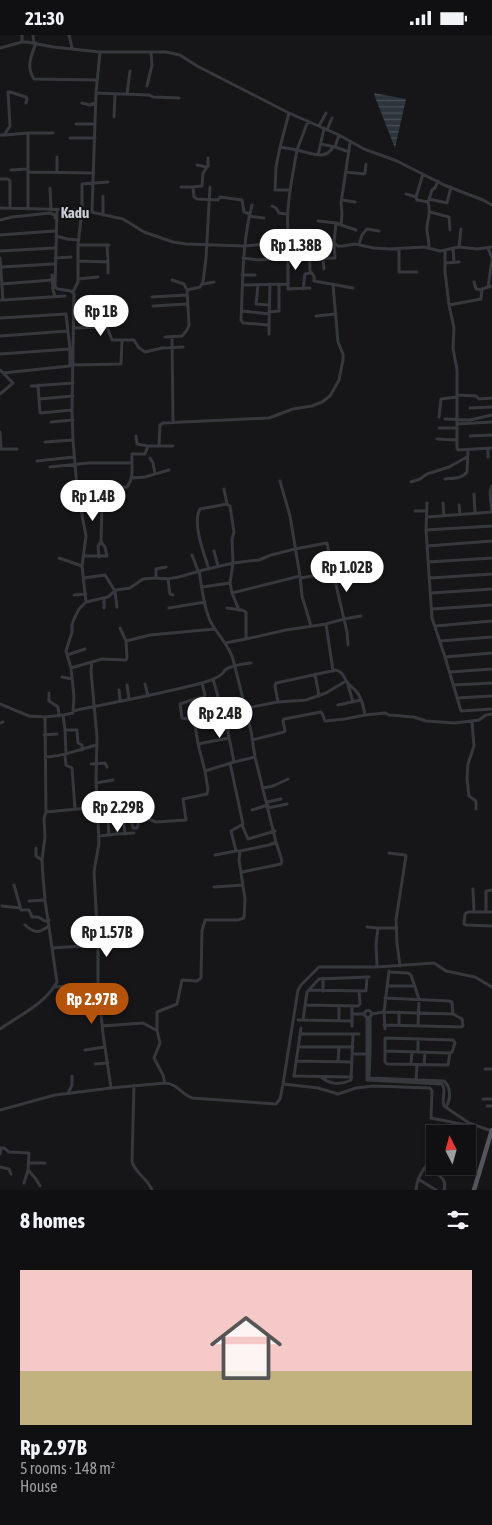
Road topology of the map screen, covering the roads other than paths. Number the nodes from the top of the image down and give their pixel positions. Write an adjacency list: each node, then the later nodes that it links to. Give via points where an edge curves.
1 (22, 35): 4 (street)
2 (34, 35): 5 (street)
3 (69, 35): 7 (street)
4 (22, 42): 5 (street); 6 (street)
5 (35, 43): 7 (street); 11 (street, via 29,63 34,79)
6 (0, 48)
7 (72, 48): 8 (street)
8 (100, 52): 9 (street); 11 (street)
9 (151, 52): 12 (street, via 152,65); 20 (street, via 180,55 197,67)
10 (130, 71): 15 (street)
11 (97, 79): 13 (street)
12 (147, 86)
13 (96, 93): 14 (street); 17 (street)
14 (114, 94): 15 (street); 22 (street)
15 (127, 95): 16 (street)
16 (179, 98)
17 (96, 102): 19 (street, via 90,105); 26 (street)
18 (26, 103): 31 (street, via 26,97 8,92 10,126)
19 (82, 103)
20 (289, 113): 24 (street); 37 (street)
21 (326, 113): 27 (street)
22 (114, 117)
23 (332, 118): 28 (street)
24 (308, 121): 27 (street); 39 (street)
25 (76, 124): 26 (street)
26 (95, 124): 34 (street)
27 (319, 126): 28 (street)
28 (326, 129): 32 (street); 36 (street)
29 (28, 133): 30 (street); 31 (street); 48 (street)
30 (53, 133)
31 (2, 135)
32 (339, 135): 35 (street); 38 (street)
33 (70, 138): 34 (street)
34 (95, 138): 51 (street)
35 (350, 143): 40 (street); 52 (street)
36 (321, 144): 38 (street); 41 (street)
37 (280, 147): 39 (street); 62 (street, via 274,190)
38 (334, 147): 40 (street); 41 (street, via 329,153)
39 (297, 150): 41 (street); 62 (street)
40 (349, 152): 49 (street)
41 (318, 155)
42 (57, 157): 50 (street)
43 (208, 158): 46 (street)
44 (366, 164): 49 (street, via 364,174)
45 (198, 165): 46 (street)
46 (206, 167): 58 (street, via 202,186)
47 (11, 170): 48 (street)
48 (28, 170): 50 (street); 75 (street)
49 (346, 172): 67 (street)
50 (57, 173): 51 (street)
51 (94, 173): 55 (street)
52 (423, 175): 54 (street); 65 (street)
53 (0, 179): 73 (street, via 10,180)
54 (438, 181): 60 (street); 68 (street)
55 (94, 182): 56 (street); 78 (street, via 82,184); 79 (street)
56 (108, 182)
57 (181, 187): 58 (street)
58 (193, 187): 66 (street, via 194,197)
59 (210, 187): 66 (street)
60 (451, 187): 68 (street, via 447,203); 72 (street)
61 (50, 188): 76 (street)
62 (290, 190): 81 (street)
63 (406, 194): 65 (street)
64 (103, 196): 82 (street)
65 (416, 197): 68 (street, via 417,200)
66 (208, 199): 83 (street, via 242,200 244,212); 103 (street)
67 (342, 201): 69 (street); 88 (street)
68 (428, 201): 80 (street)
69 (355, 202)
70 (252, 205): 83 (street)
71 (272, 205): 81 (street, via 279,213)
72 (492, 205)
73 (10, 208): 74 (street); 75 (street)
74 (0, 209)
75 (28, 209): 76 (street)
76 (51, 210): 77 (street)
77 (56, 210): 78 (street); 95 (street)
78 (82, 210): 79 (street); 96 (street)
79 (92, 211): 82 (street)
80 (430, 211): 93 (street, via 449,217); 107 (street, via 427,227)
81 (286, 214): 97 (street)
82 (103, 215): 103 (street, via 123,219 144,232 173,242)
83 (250, 215): 84 (street); 104 (street)
84 (264, 218)
85 (0, 220): 91 (street, via 53,213)
86 (318, 221): 87 (street)
87 (336, 223): 88 (street); 99 (street)
88 (341, 225): 90 (street)
89 (462, 229): 105 (street)
90 (356, 230)
91 (54, 231): 94 (street); 106 (street)
92 (379, 231): 101 (street, via 367,229)
93 (450, 231)
94 (0, 235)
95 (56, 236): 96 (street); 116 (street)
96 (78, 240): 102 (street)
97 (288, 243): 98 (street); 100 (street); 145 (street, via 292,257 288,262)
98 (309, 243): 99 (street); 119 (street)
99 (334, 243): 101 (street, via 338,246); 120 (street, via 335,258)
100 (268, 244): 104 (street); 113 (street)
101 (359, 244): 110 (street)
102 (78, 245): 122 (street); 123 (street, via 108,245)
103 (205, 245): 104 (street); 142 (street)
104 (244, 246): 117 (street)
105 (459, 247): 108 (street); 109 (street)
106 (54, 248): 111 (street); 127 (street)
107 (429, 248): 110 (street); 112 (street)
108 (454, 248): 112 (street); 124 (street)
109 (490, 248): 121 (street)
110 (399, 249): 130 (street, via 400,272)
111 (0, 251)
112 (445, 251): 126 (street)
113 (269, 253)
114 (71, 257): 116 (street)
115 (0, 258): 128 (street)
116 (55, 258): 155 (street, via 55,287)
117 (243, 258): 118 (street); 133 (street)
118 (274, 259)
119 (310, 259): 120 (street); 132 (street)
120 (324, 259): 129 (street)
121 (492, 259): 149 (street)
122 (78, 261): 123 (street); 136 (street)
123 (108, 262): 131 (street)
124 (454, 262): 125 (street); 126 (street)
125 (459, 262)
126 (445, 263): 163 (street)
127 (53, 264): 128 (street); 138 (street)
128 (1, 267): 141 (street)
129 (324, 269)
130 (417, 272)
131 (108, 273)
132 (311, 273): 148 (street, via 314,281); 152 (street, via 305,273)
133 (242, 275): 134 (street); 146 (street)
134 (256, 275)
135 (98, 277): 136 (street)
136 (78, 279): 155 (street)
137 (172, 280): 153 (street, via 184,283)
138 (52, 281): 141 (street); 157 (street)
139 (214, 282): 142 (street)
140 (474, 282): 154 (street, via 476,289)
141 (2, 284): 160 (street)
142 (203, 284): 153 (street)
143 (270, 284): 144 (street); 147 (street); 162 (street)
144 (279, 284): 145 (street); 166 (street, via 278,311)
145 (288, 284): 152 (street, via 288,289)
146 (243, 285): 147 (street); 165 (street)
147 (258, 285): 162 (street, via 256,304)
148 (333, 285): 151 (street); 167 (street)
149 (490, 287): 154 (street)
150 (310, 288): 152 (street)
151 (353, 288)
152 (304, 289)
153 (187, 290): 156 (street)
154 (482, 290): 163 (street, via 481,299)
155 (73, 291): 173 (street)
156 (186, 295): 159 (street); 161 (street)
157 (55, 296): 158 (street); 160 (street)
158 (65, 296)
159 (152, 297)
160 (1, 300)
161 (187, 304): 164 (street); 178 (street, via 189,327 183,336)
162 (269, 305): 166 (street)
163 (449, 305): 190 (street, via 454,328)
164 (153, 306)
165 (242, 311): 166 (street); 171 (street, via 243,323)
166 (269, 313): 171 (street)
167 (336, 314): 168 (street); 203 (street, via 338,342 343,354 340,375 337,386 322,402 262,419)
168 (316, 316)
169 (0, 318): 174 (street, via 65,314)
170 (118, 319): 172 (street)
171 (269, 325): 175 (street)
172 (107, 327): 173 (street); 179 (street, via 112,340)
173 (73, 328): 184 (street)
174 (68, 331): 176 (street); 182 (street)
175 (269, 334)
176 (0, 336)
177 (165, 337): 178 (street)
178 (172, 337): 180 (street)
179 (122, 341): 180 (street, via 134,340 145,352); 184 (street, via 121,363)
180 (172, 347): 181 (street); 203 (street)
181 (182, 347)
182 (70, 349): 183 (street); 185 (street, via 70,366)
183 (0, 354)
184 (73, 365): 186 (street)
185 (1, 371): 189 (street, via 13,383)
186 (73, 383): 187 (street); 191 (street)
187 (38, 385): 188 (street); 193 (street)
188 (32, 386)
189 (0, 394)
190 (457, 396): 192 (street); 198 (street, via 441,399); 200 (street)
191 (73, 397): 193 (street); 196 (street)
192 (492, 398)
193 (39, 399): 196 (street, via 40,413)
194 (492, 407): 195 (street)
195 (470, 408)
196 (72, 410): 201 (street)
197 (492, 415): 200 (street, via 470,420)
198 (439, 417)
199 (445, 419): 200 (street)
200 (456, 419): 205 (street)
201 (73, 421): 202 (street); 212 (street)
202 (51, 422)
203 (173, 422): 216 (street, via 160,425)
204 (492, 422): 205 (street)
205 (457, 426): 206 (street); 213 (street)
206 (439, 428)
207 (0, 432): 219 (street)
208 (492, 435): 210 (street)
209 (136, 436): 215 (street, via 136,444)
210 (470, 436)
211 (437, 439): 213 (street)
212 (74, 440): 214 (street); 222 (street)
213 (457, 440): 221 (street, via 457,450)
214 (45, 442)
215 (148, 445): 216 (street); 227 (street, via 145,454 132,454)
216 (158, 446): 217 (street)
217 (173, 446)
218 (490, 448): 221 (street); 224 (street)
219 (1, 449): 220 (street)
220 (17, 449)
221 (468, 449): 223 (street)
222 (74, 457): 226 (street); 228 (street)
223 (467, 457): 233 (street, via 464,476); 235 (street)
224 (488, 457)
225 (150, 458): 231 (street)
226 (37, 461)
227 (132, 463): 228 (street); 232 (street)
228 (75, 464): 229 (street); 237 (street)
229 (50, 467)
230 (169, 471): 231 (street)
231 (155, 474): 232 (street)
232 (132, 478): 238 (street, via 127,487)
233 (445, 479)
234 (280, 481): 259 (street)
235 (411, 482)
236 (492, 486): 249 (street)
237 (77, 488): 238 (street, via 95,486); 245 (street)
238 (101, 489): 243 (street)
239 (224, 489): 244 (street)
240 (474, 494): 250 (street)
241 (427, 503): 248 (street)
242 (443, 503): 252 (street)
243 (102, 504): 245 (street); 257 (street)
244 (226, 504): 267 (street, via 230,505 234,532); 271 (street, via 198,512)
245 (81, 505): 262 (street, via 86,536)
246 (459, 505): 251 (street)
247 (415, 511): 248 (street)
248 (427, 511): 253 (street)
249 (492, 512): 250 (street)
250 (475, 513): 251 (street)
251 (460, 514): 252 (street)
252 (444, 515): 253 (street)
253 (427, 517): 255 (street)
254 (492, 526): 255 (street)
255 (426, 530): 258 (street)
256 (492, 541): 258 (street)
257 (101, 542): 263 (street); 263 (street, via 107,555)
258 (427, 546): 266 (street)
259 (295, 549): 267 (street, via 259,560); 274 (street, via 327,543); 276 (street)
260 (214, 551): 269 (street)
261 (192, 555): 273 (street)
262 (83, 556): 263 (street); 268 (street)
263 (99, 557)
264 (492, 557): 266 (street)
265 (59, 558): 268 (street)
266 (428, 562): 277 (street)
267 (233, 563): 269 (street); 281 (street)
268 (82, 566): 278 (street)
269 (218, 566): 271 (street)
270 (166, 567): 279 (street, via 156,569)
271 (208, 569): 273 (street)
272 (357, 570): 274 (street)
273 (199, 571): 280 (street); 282 (street)
274 (333, 572): 276 (street); 301 (street)
275 (492, 574): 277 (street)
276 (301, 577): 285 (street); 304 (street, via 302,596)
277 (430, 578): 286 (street)
278 (84, 579): 284 (street, via 104,575); 287 (street)
279 (156, 579): 280 (street); 284 (street, via 143,579 130,588)
280 (168, 579): 289 (street, via 170,594)
281 (230, 583): 282 (street); 285 (street)
282 (202, 587): 292 (street)
283 (492, 589): 286 (street)
284 (115, 591): 290 (street); 294 (street)
285 (232, 593): 299 (street)
286 (431, 593): 298 (street)
287 (86, 594): 288 (street); 291 (street)
288 (74, 595)
289 (173, 595)
290 (104, 599): 291 (street); 296 (street)
291 (86, 602): 316 (street, via 74,619)
292 (205, 602): 297 (street); 307 (street)
293 (492, 605): 298 (street)
294 (117, 607)
295 (227, 607): 299 (street)
296 (104, 608)
297 (169, 608)
298 (432, 609): 305 (street)
299 (239, 610): 309 (street, via 246,612)
300 (361, 616): 301 (street)
301 (344, 619): 303 (street); 313 (street)
302 (492, 621): 305 (street)
303 (326, 624): 304 (street); 323 (street)
304 (311, 626): 309 (street)
305 (435, 626): 311 (street)
306 (120, 628): 310 (street)
307 (216, 629): 310 (street, via 150,635); 312 (street)
308 (492, 637): 311 (street)
309 (246, 639): 312 (street)
310 (126, 641): 318 (street, via 126,660)
311 (440, 641): 317 (street)
312 (225, 643): 320 (street)
313 (348, 645)
314 (85, 649): 316 (street)
315 (492, 653): 317 (street)
316 (67, 655): 321 (street)
317 (445, 657): 324 (street)
318 (92, 662): 321 (street); 349 (street)
319 (251, 663): 320 (street)
320 (235, 666): 328 (street); 350 (street)
321 (71, 668): 327 (street)
322 (492, 669): 324 (street)
323 (334, 671): 325 (street); 330 (street, via 340,671)
324 (450, 672): 334 (street)
325 (315, 674): 338 (street); 345 (street, via 276,683)
326 (62, 677): 327 (street)
327 (72, 679): 352 (street)
328 (213, 679): 329 (street); 342 (street, via 218,696)
329 (202, 683): 337 (street); 359 (street, via 204,697 180,704 182,718)
330 (347, 683): 338 (street); 344 (street); 346 (street)
331 (492, 683): 334 (street)
332 (144, 684): 337 (street)
333 (127, 685): 341 (street)
334 (453, 685): 340 (street)
335 (119, 689): 343 (street)
336 (49, 693): 357 (street, via 49,701 58,707)
337 (148, 696): 341 (street)
338 (319, 696): 345 (street)
339 (492, 696): 340 (street)
340 (457, 698): 351 (street, via 460,711)
341 (129, 699): 343 (street)
342 (213, 699)
343 (120, 700): 349 (street)
344 (362, 700): 346 (street); 356 (street)
345 (278, 702): 350 (street)
346 (353, 702): 348 (street)
347 (0, 704): 358 (street, via 29,716)
348 (338, 705)
349 (94, 706): 352 (street); 367 (street)
350 (246, 708): 353 (street); 365 (street)
351 (492, 709)
352 (73, 711): 355 (street)
353 (224, 712): 359 (street); 364 (street)
354 (492, 714): 360 (street)
355 (63, 715): 357 (street); 361 (street)
356 (365, 715): 360 (street, via 385,713 426,721); 365 (street, via 325,721 321,712 284,719 284,732)
357 (58, 716): 358 (street)
358 (45, 717): 363 (street)
359 (194, 720): 366 (street)
360 (472, 721): 387 (street, via 474,746 467,778 469,796 476,801)
361 (65, 731): 368 (street, via 77,731); 369 (street)
362 (56, 734): 363 (street)
363 (44, 735): 370 (street)
364 (229, 738): 366 (street); 372 (street)
365 (252, 740): 371 (street)
366 (198, 744): 376 (street)
367 (97, 745): 368 (street); 373 (street)
368 (82, 750): 369 (street)
369 (66, 754): 370 (street); 385 (street, via 66,765 72,768)
370 (45, 757): 389 (street)
371 (255, 757): 372 (street); 380 (street)
372 (232, 762): 376 (street); 391 (street)
373 (97, 763): 374 (street); 375 (street, via 106,763); 379 (street)
374 (91, 764)
375 (106, 767)
376 (205, 771): 395 (street, via 207,794 183,799 186,820 156,823 144,817 134,828 131,820 123,817)
377 (288, 779): 380 (street)
378 (113, 780): 379 (street)
379 (96, 783): 384 (street)
380 (263, 788): 383 (street)
381 (281, 799): 383 (street)
382 (287, 804): 383 (street)
383 (268, 805): 388 (street); 392 (street)
384 (98, 807): 385 (street); 397 (street)
385 (75, 809): 389 (street)
386 (107, 809): 396 (street)
387 (476, 809)
388 (252, 810)
389 (46, 812): 403 (street)
390 (116, 815): 394 (street)
391 (242, 825): 392 (street, via 248,839); 400 (street, via 231,830)
392 (275, 831): 398 (street)
393 (134, 833): 395 (street)
394 (117, 834): 395 (street); 396 (street)
395 (125, 834)
396 (109, 835): 397 (street)
397 (99, 836): 424 (street, via 94,872)
398 (276, 842): 400 (street); 404 (street, via 281,864)
399 (36, 848): 403 (street, via 36,856)
400 (238, 851): 402 (street); 404 (street)
401 (389, 853): 423 (street, via 406,856)
402 (215, 855)
403 (42, 860): 410 (street)
404 (242, 872): 406 (street)
405 (14, 885): 413 (street)
406 (243, 885): 407 (street); 458 (street, via 244,918 206,919 203,922 200,978 197,981 182,980 176,1004 157,1011)
407 (214, 887)
408 (473, 889): 414 (street)
409 (492, 890): 415 (street, via 486,891)
410 (45, 900): 411 (street); 417 (street)
411 (29, 901)
412 (2, 906): 413 (street)
413 (20, 908): 417 (street, via 29,910 32,917)
414 (474, 912): 415 (street); 420 (street, via 465,914 465,925)
415 (486, 912): 416 (street)
416 (492, 912)
417 (49, 920): 419 (street)
418 (25, 925): 419 (street, via 37,931)
419 (50, 925): 425 (street)
420 (492, 926)
421 (367, 927): 422 (street)
422 (378, 928): 423 (street); 427 (street)
423 (397, 928): 426 (street)
424 (98, 945): 425 (street); 429 (street)
425 (52, 948): 432 (street, via 57,979)
426 (400, 966): 427 (street); 433 (street, via 436,963 446,971 475,977)
427 (377, 967): 490 (street, via 319,967 301,985)
428 (323, 977): 434 (street); 435 (street); 436 (street, via 368,977 367,991)
429 (98, 984): 432 (street); 453 (street)
430 (387, 986): 431 (street); 431 (street, via 389,971 409,973); 437 (street)
431 (415, 986): 438 (street)
432 (55, 987): 457 (street)
433 (492, 987)
434 (309, 990): 435 (street); 439 (street)
435 (323, 991): 436 (street)
436 (360, 991): 441 (street, via 359,1005)
437 (385, 998): 438 (street); 442 (street)
438 (419, 999): 444 (street); 445 (street, via 452,1002)
439 (306, 1005): 440 (street); 449 (street)
440 (339, 1006): 441 (street); 450 (street)
441 (352, 1006): 446 (street)
442 (384, 1012): 443 (street); 447 (street); 452 (street, via 384,1027)
443 (399, 1012): 444 (street); 452 (street)
444 (419, 1013): 445 (street); 455 (street)
445 (453, 1013): 455 (street, via 462,1019 463,1027)
446 (352, 1014): 447 (street); 451 (street)
447 (368, 1015): 474 (street)
448 (298, 1020): 449 (street)
449 (303, 1020): 450 (street)
450 (339, 1020): 451 (street)
451 (352, 1021): 454 (street)
452 (399, 1025): 455 (street)
453 (102, 1026): 458 (street, via 143,1023); 463 (street)
454 (352, 1026)
455 (418, 1026)
456 (301, 1028): 459 (street)
457 (0, 1029)
458 (157, 1030): 489 (street, via 160,1043 154,1058)
459 (300, 1033): 460 (street); 464 (street)
460 (353, 1034): 461 (street); 466 (street)
461 (359, 1034)
462 (418, 1039): 468 (street, via 385,1038); 470 (street); 472 (street, via 453,1040 455,1043)
463 (105, 1047): 467 (street); 478 (street)
464 (298, 1047): 465 (street); 475 (street)
465 (339, 1047): 466 (street); 476 (street)
466 (352, 1047): 473 (street)
467 (85, 1050)
468 (385, 1051): 469 (street); 480 (street, via 386,1064)
469 (412, 1052): 470 (street); 480 (street)
470 (418, 1052): 471 (street)
471 (425, 1052): 472 (street); 482 (street)
472 (450, 1053): 482 (street, via 448,1065)
473 (352, 1054): 474 (street); 477 (street)
474 (369, 1054): 488 (street, via 368,1079)
475 (296, 1061): 476 (street); 486 (street, via 292,1076)
476 (338, 1062): 477 (street)
477 (352, 1062): 487 (street)
478 (108, 1063): 479 (street); 492 (street)
479 (95, 1064)
480 (411, 1064): 481 (street)
481 (417, 1065): 482 (street); 488 (street)
482 (424, 1065)
483 (484, 1069): 484 (street)
484 (492, 1069)
485 (72, 1076): 493 (street)
486 (321, 1077): 487 (street); 487 (street, via 338,1084)
487 (352, 1077)
488 (416, 1082): 499 (street, via 442,1082 445,1089 443,1103)
489 (164, 1083): 490 (street, via 173,1084 192,1099 273,1104 279,1101); 491 (street)
490 (283, 1084): 499 (street, via 338,1094 373,1086 430,1087 431,1118)
491 (134, 1085): 492 (street); 512 (street, via 132,1161)
492 (111, 1088): 493 (street)
493 (68, 1093): 498 (street)
494 (483, 1099): 495 (street)
495 (492, 1099)
496 (487, 1106): 497 (street)
497 (492, 1106)
498 (0, 1110)
499 (469, 1123): 500 (street)
500 (491, 1132): 516 (main road)
501 (0, 1148): 502 (street); 503 (street, via 29,1153)
502 (0, 1154)
503 (29, 1163): 504 (street); 507 (street)
504 (45, 1163)
505 (0, 1167): 508 (street, via 9,1169)
506 (424, 1168): 509 (street); 515 (street, via 444,1179)
507 (28, 1170): 510 (street); 511 (street)
508 (11, 1174)
509 (417, 1179): 513 (street); 514 (street)
510 (24, 1183)
511 (40, 1186)
512 (152, 1190)
513 (416, 1190)
514 (436, 1190)
515 (444, 1190)
516 (474, 1190)

